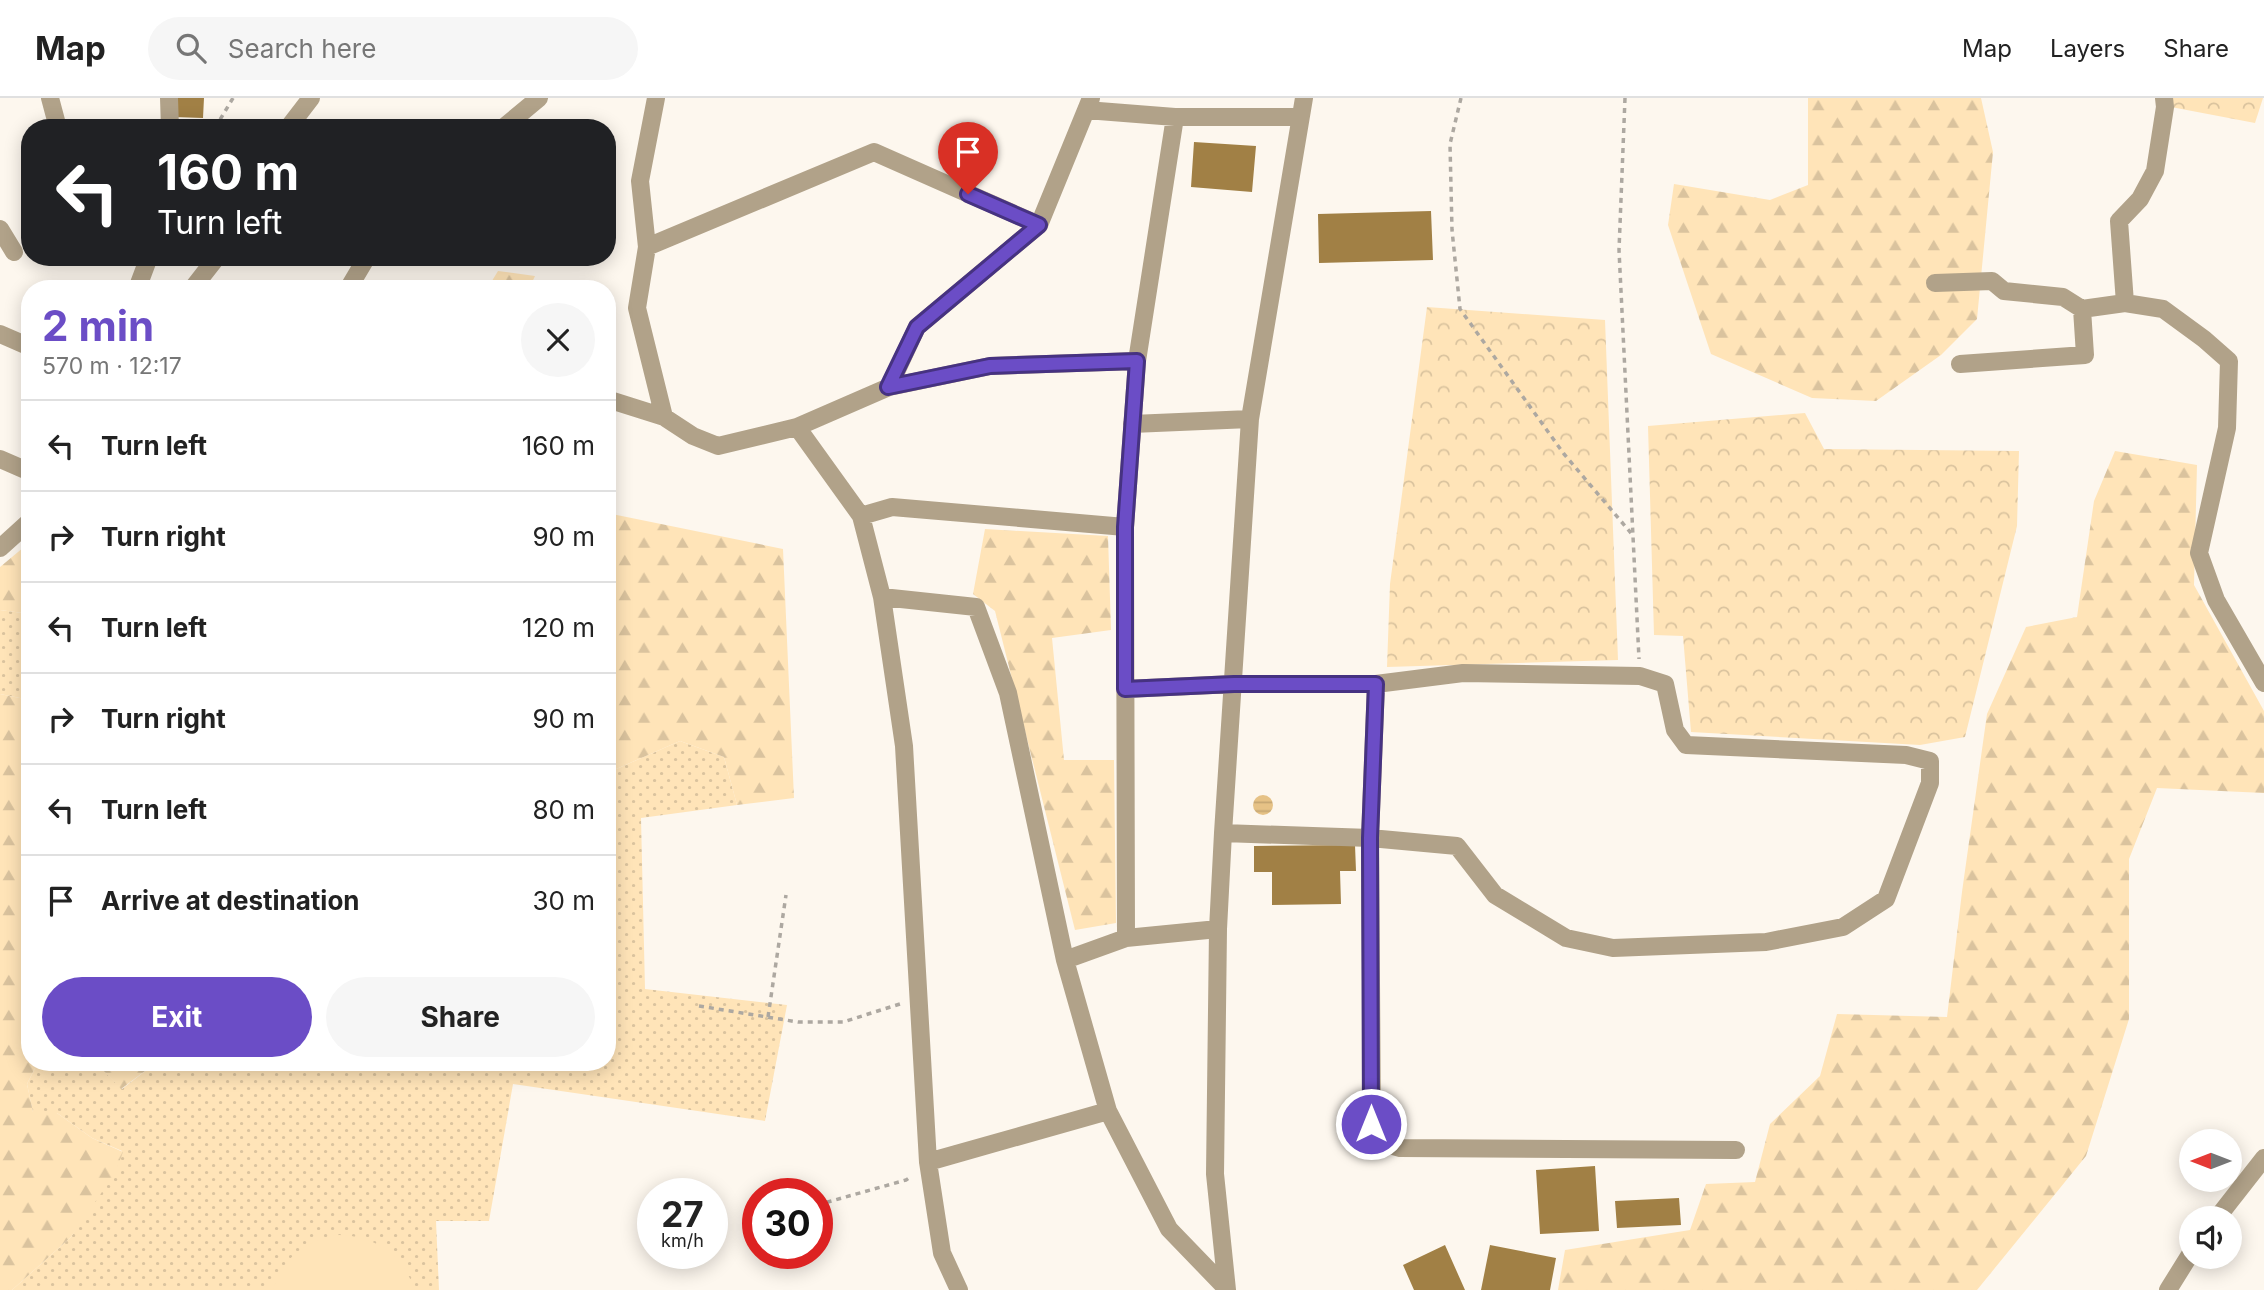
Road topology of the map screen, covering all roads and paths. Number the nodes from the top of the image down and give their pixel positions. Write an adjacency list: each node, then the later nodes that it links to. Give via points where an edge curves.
1 (50, 98): 14 (street)
2 (169, 98): 15 (street)
3 (233, 98): 16 (path)
4 (311, 98): 17 (street)
5 (539, 98): 18 (street)
6 (656, 98): 21 (street, via 640,181)
7 (1304, 98): 13 (street)
8 (1461, 98): 43 (path, via 1450,144 1460,309 1564,454)
9 (1625, 98): 43 (path, via 1619,250)
10 (2164, 98): 26 (street, via 2155,171 2140,199 2119,220)
11 (1088, 104): 12 (street); 19 (street)
12 (1175, 117): 13 (street); 30 (street)
13 (1300, 117): 35 (street)
14 (56, 119)
15 (170, 119)
16 (220, 119)
17 (297, 119)
18 (514, 119)
19 (1039, 225): 21 (street, via 874,152); 32 (street, via 917,327)
20 (0, 229): 22 (street)
21 (647, 247): 34 (street, via 638,308)
22 (14, 252)
23 (210, 266): 24 (street)
24 (199, 280)
25 (1935, 283): 27 (street, via 1992,282 2004,291 2063,297)
26 (2125, 303): 27 (street); 47 (street, via 2163,309 2229,361 2227,428 2199,553 2216,600)
27 (2082, 309): 31 (street, via 2085,355)
28 (0, 334): 29 (street)
29 (21, 343)
30 (1137, 361): 32 (street, via 990,366); 36 (street)
31 (1960, 364)
32 (888, 387): 37 (street)
33 (616, 402): 34 (street)
34 (664, 417): 37 (street, via 718,446)
35 (1250, 419): 36 (street); 48 (street)
36 (1132, 424): 41 (street)
37 (797, 427): 40 (street)
38 (0, 459): 39 (street)
39 (21, 468)
40 (861, 516): 41 (street, via 892,507); 45 (street)
41 (1125, 527): 50 (street)
42 (21, 529): 44 (street)
43 (1633, 535): 46 (path)
44 (0, 548)
45 (881, 597): 56 (street, via 976,607 1008,693); 57 (street, via 904,746)
46 (1640, 676): 49 (street, via 1463,673); 52 (street, via 1665,684 1675,730 1686,745 1906,755 1930,761 1930,783 1886,899 1843,927 1766,942 1613,948 1566,938 1495,895 1457,846)
47 (2264, 683)
48 (1234, 684): 49 (street); 50 (street); 51 (street)
49 (1376, 684): 52 (street)
50 (1125, 689): 55 (street)
51 (1223, 833): 52 (street); 54 (street)
52 (1370, 838): 61 (street, via 1371,1124 1376,1136 1400,1148)
53 (786, 895): 59 (path)
54 (1217, 929): 55 (street); 67 (street, via 1215,1174)
55 (1126, 938): 56 (street)
56 (1065, 960): 60 (street)
57 (918, 998): 59 (path, via 843,1022 797,1023); 63 (street)
58 (699, 1006): 59 (path)
59 (768, 1017)
60 (1108, 1111): 63 (street); 67 (street, via 1169,1229)
61 (1736, 1150)
62 (2264, 1158): 65 (street)
63 (928, 1162): 64 (path, via 906,1180); 68 (street, via 942,1252)
64 (833, 1201)
65 (2226, 1206)
66 (2181, 1269): 69 (street)
67 (1226, 1288)
68 (959, 1290)
69 (2168, 1290)

